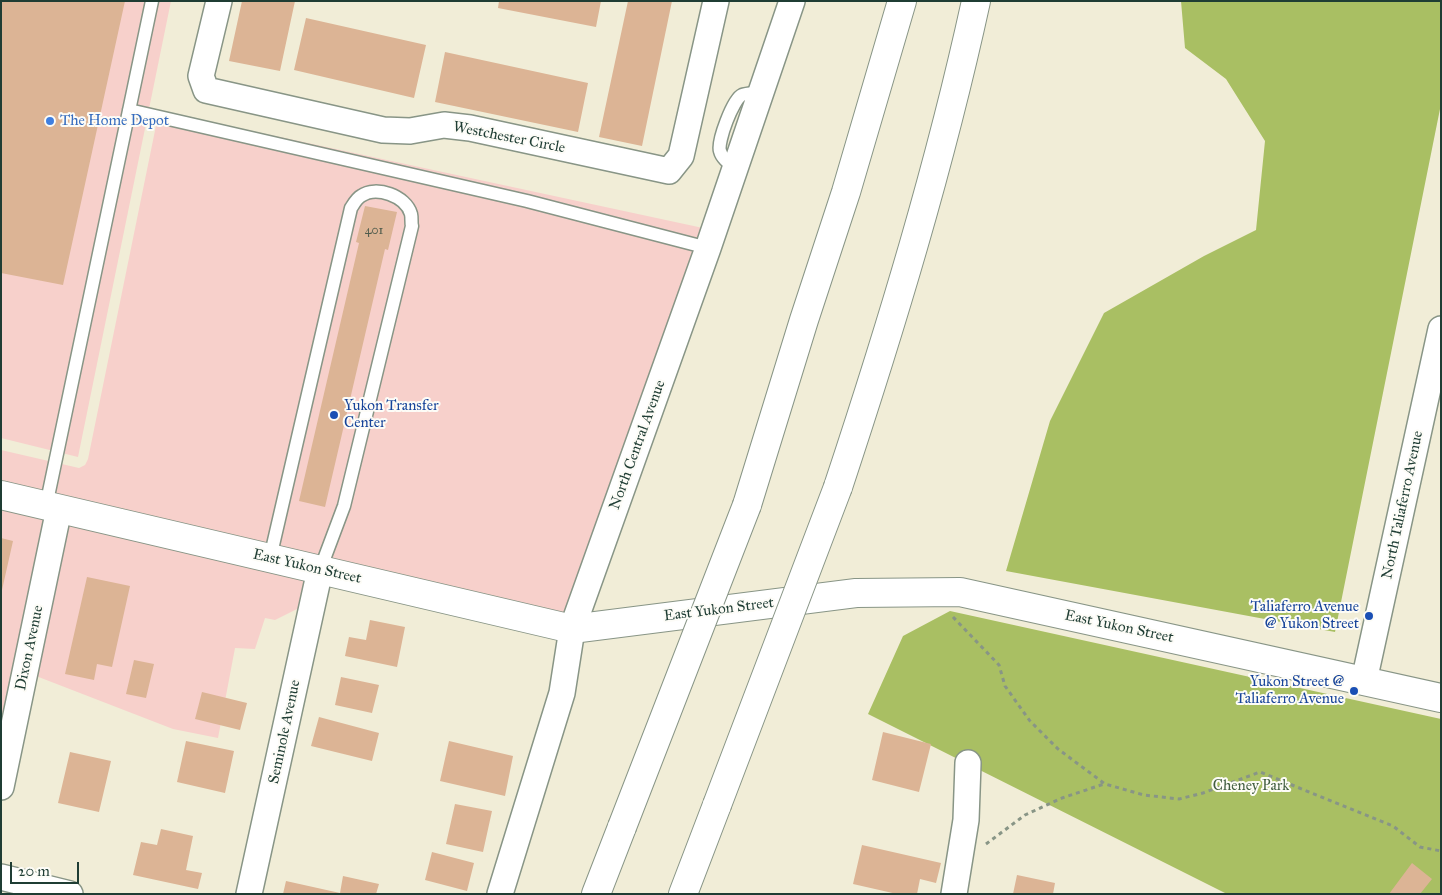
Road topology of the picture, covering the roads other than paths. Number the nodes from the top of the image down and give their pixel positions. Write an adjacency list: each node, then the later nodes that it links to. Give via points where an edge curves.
1 (152, 1): 7 (lane)
2 (219, 1): 3 (street, Westchester Circle, via 202,76 206,90 383,130 410,131 444,125 470,128 669,170 681,156)
3 (716, 1)
4 (792, 1): 8 (street, North Central Avenue)
5 (902, 1): 24 (main road, bridge, via 849,182 747,505)
6 (976, 1): 25 (main road, bridge, via 958,82 884,348 838,487)
7 (129, 110): 8 (lane, via 527,201); 12 (lane)
8 (708, 248): 15 (street, North Central Avenue)
9 (1441, 329): 10 (street, North Taliaferro Avenue)
10 (1432, 414): 16 (street, North Taliaferro Avenue)
11 (1, 495): 12 (main road, East Yukon Street)
12 (52, 507): 13 (main road, East Yukon Street); 19 (street, Dixon Avenue)
13 (270, 558): 14 (main road, East Yukon Street); 14 (lane, via 351,208 360,196 373,192 389,194 401,200 411,214 412,226 344,506)
14 (320, 570): 15 (main road, East Yukon Street); 22 (street, Seminole Avenue)
15 (572, 629): 16 (main road, East Yukon Street, via 856,593 960,592); 23 (street, North Central Avenue, via 562,693)
16 (1364, 681): 17 (main road, East Yukon Street)
17 (1441, 698)
18 (968, 763): 26 (street, via 966,820)
19 (1, 787)
20 (1, 877): 21 (street)
21 (70, 894)
22 (249, 894)
23 (500, 894)
24 (596, 894)
25 (683, 894)
26 (954, 894)

